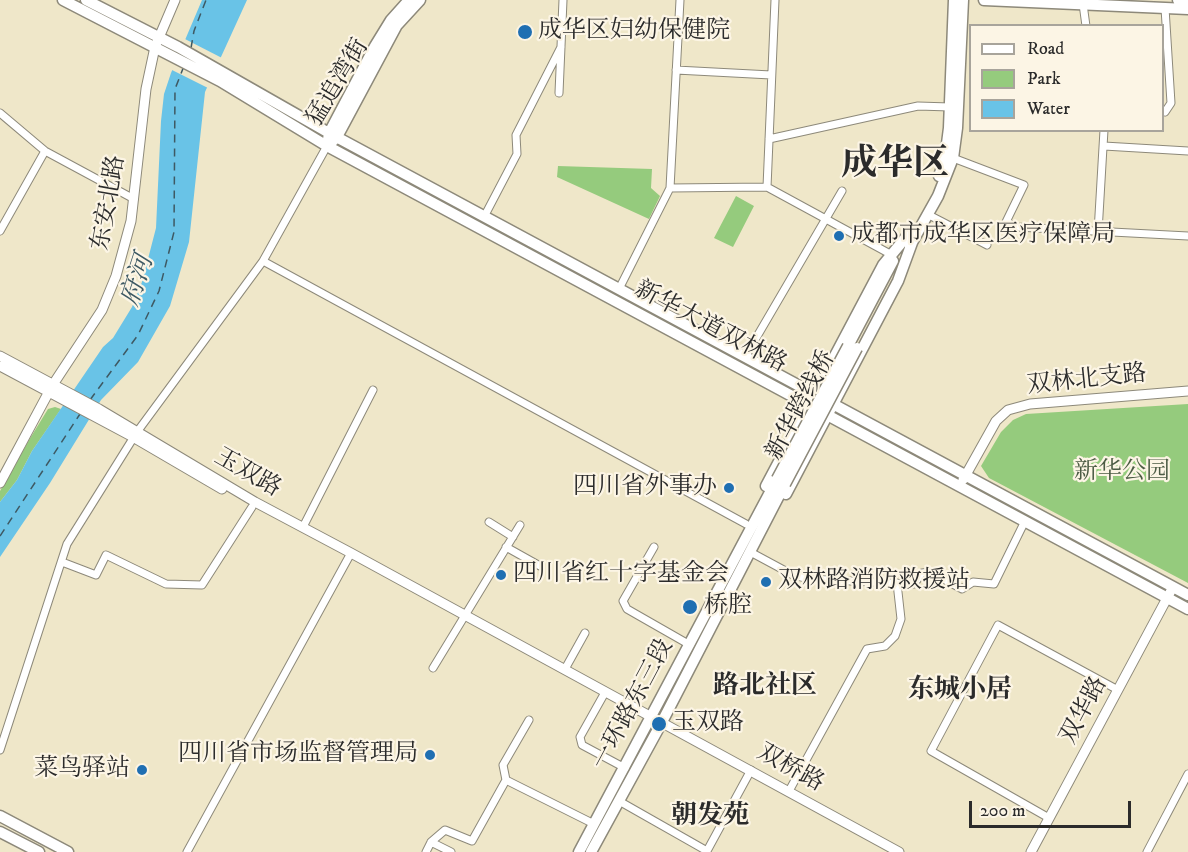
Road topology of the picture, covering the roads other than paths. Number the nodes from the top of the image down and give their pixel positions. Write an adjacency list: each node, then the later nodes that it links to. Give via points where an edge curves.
1 (63, 0): 18 (main road)
2 (86, 0): 18 (main road)
3 (175, 0): 18 (main road, 东安北路)
4 (409, 0): 28 (main road, 猛追湾街, via 375,46)
5 (420, 0): 28 (main road, 猛追湾街, via 397,25)
6 (563, 0): 19 (street)
7 (680, 0): 20 (street)
8 (775, 0): 22 (street)
9 (954, 0): 24 (main road)
10 (963, 0): 34 (main road)
11 (984, 0): 14 (main road)
12 (1178, 0): 13 (main road)
13 (1188, 0)
14 (1083, 4): 15 (main road); 17 (street)
15 (1165, 8): 16 (main road); 25 (street, via 1171,103)
16 (1188, 9)
17 (1086, 24)
18 (157, 42): 21 (main road); 38 (main road, 东安北路, via 146,89)
19 (561, 47): 23 (street); 40 (street, via 516,135 517,154)
20 (676, 70): 22 (street); 36 (street)
21 (216, 74): 28 (main road, 新华大道双林路); 30 (main road, 新华大道双林路)
22 (771, 75): 29 (street)
23 (559, 93)
24 (950, 107): 29 (street, via 918,106); 45 (main road, via 941,173)
25 (1165, 112)
26 (0, 113): 32 (street)
27 (1104, 132): 31 (street)
28 (333, 135): 30 (main road, 猛追湾街); 40 (main road, 新华大道双林路)
29 (769, 139): 35 (street)
30 (327, 146): 48 (street); 57 (main road, 新华大道双林路)
31 (1104, 146): 33 (street); 43 (street)
32 (45, 151): 38 (street); 42 (street)
33 (1188, 151)
34 (953, 158): 39 (main road); 43 (street, via 1024,185 1006,222 1017,227)
35 (767, 187): 36 (street); 41 (street)
36 (670, 188): 49 (street)
37 (842, 191): 41 (street)
38 (134, 199): 53 (main road, 东安北路, via 127,240 102,310)
39 (927, 214): 45 (main road); 46 (street)
40 (484, 217): 49 (main road, 新华大道双林路)
41 (826, 220): 47 (street); 51 (street)
42 (0, 231)
43 (1098, 232): 44 (street)
44 (1188, 236)
45 (910, 238): 47 (main road); 58 (main road, via 898,281); 77 (main road, 新华跨线桥, bridge)
46 (987, 245)
47 (892, 255): 56 (main road)
48 (263, 261): 60 (street); 67 (street)
49 (619, 289): 51 (main road, 新华大道双林路)
50 (0, 356): 53 (main road)
51 (745, 357): 56 (main road, 新华大道双林路)
52 (0, 366): 53 (main road)
53 (51, 389): 60 (main road, 玉双路); 62 (main road, 东安北路)
54 (373, 390): 69 (street)
55 (1188, 391): 61 (main road, 双林北支路, via 1030,404 1008,410 996,421)
56 (814, 394): 57 (main road); 58 (main road, 新华大道双林路)
57 (808, 404): 59 (main road, 新华大道双林路); 67 (main road)
58 (833, 405): 59 (main road); 61 (main road, 新华大道双林路)
59 (828, 415): 63 (main road, 新华大道双林路); 73 (main road)
60 (135, 434): 64 (main road, 玉双路); 69 (main road, 玉双路); 75 (street, via 67,544)
61 (966, 476): 63 (main road, 双林北支路); 79 (main road, 新华大道双林路)
62 (0, 483)
63 (960, 486): 65 (main road, 新华大道双林路)
64 (252, 507): 74 (main road, 玉双路); 75 (street, via 202,585 166,584 106,555 96,575)
65 (1025, 521): 78 (street, via 994,584 973,582 962,589 930,572 922,573 914,584); 81 (main road, 新华大道双林路)
66 (489, 522): 70 (street)
67 (746, 524): 77 (main road, via 728,558)
68 (520, 525): 70 (street)
69 (303, 527): 74 (main road, 玉双路)
70 (513, 537): 71 (street)
71 (507, 547): 76 (street); 83 (street)
72 (654, 547): 85 (street, via 623,601 627,609)
73 (754, 554): 77 (main road, via 746,568); 78 (street, via 809,579)
74 (350, 555): 83 (main road, 玉双路); 106 (street)
75 (62, 562): 92 (street)
76 (540, 566)
77 (729, 579): 85 (main road, 一环路东三段); 91 (main road, 一环路东三段)
78 (897, 583): 97 (street, via 901,619 895,636 885,646 867,649)
79 (1173, 587): 80 (main road, 新华大道双林路); 81 (main road, 双华路)
80 (1188, 595)
81 (1167, 597): 82 (main road, 新华大道双林路); 88 (main road, 双华路)
82 (1188, 609)
83 (463, 617): 86 (street); 87 (main road, 玉双路); 89 (main road, 玉双路)
84 (585, 633): 87 (street)
85 (690, 645): 91 (main road, 一环路东三段)
86 (433, 668)
87 (565, 669): 91 (main road, 玉双路)
88 (1118, 690): 100 (main road, 双华路); 100 (street, via 998,625 932,751)
89 (603, 696): 91 (main road, 玉双路); 93 (street, via 580,737 582,745)
90 (529, 720): 96 (street, via 503,765)
91 (656, 722): 93 (main road, 一环路东三段); 94 (main road, 双桥路); 98 (main road, 一环路东三段)
92 (0, 750)
93 (624, 768): 101 (main road, 一环路东三段)
94 (750, 773): 97 (main road, 双桥路); 98 (street, via 707,851); 111 (main road, 双桥路)
95 (1188, 774): 114 (street)
96 (506, 780): 101 (street); 103 (street, via 472,841 445,830)
97 (789, 791): 112 (main road, 双桥路)
98 (619, 801): 110 (main road, 一环路东三段)
99 (0, 816): 105 (main road)
100 (1049, 818): 113 (main road, 双华路)
101 (594, 824): 109 (main road, 一环路东三段)
102 (0, 831): 104 (main road)
103 (431, 843): 107 (street); 108 (street)
104 (39, 852)
105 (68, 852)
106 (187, 852)
107 (426, 852)
108 (451, 852)
109 (579, 852)
110 (591, 852)
111 (888, 852)
112 (899, 852)
113 (1031, 852)
114 (1147, 852)

